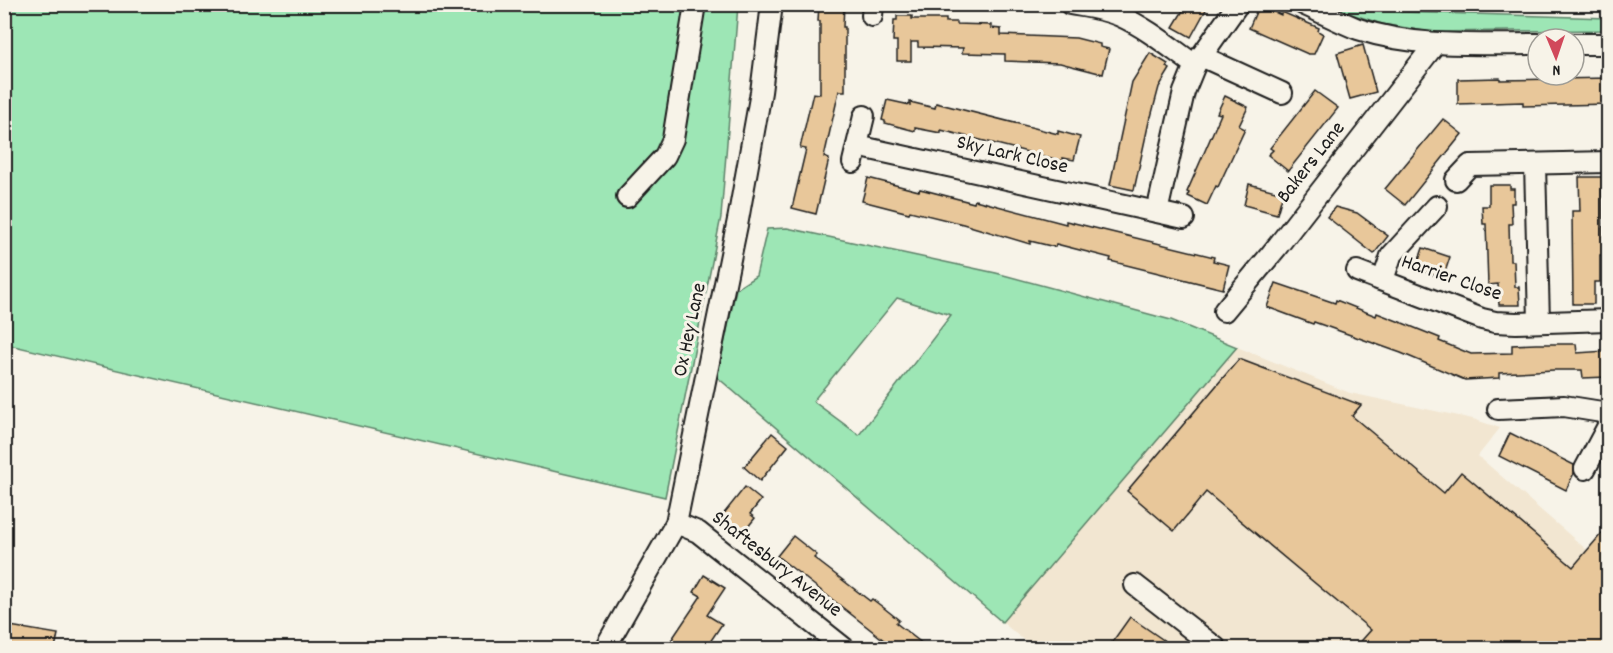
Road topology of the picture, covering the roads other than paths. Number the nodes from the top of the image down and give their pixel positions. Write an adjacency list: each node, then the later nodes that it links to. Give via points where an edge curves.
1 (695, 4): 16 (street, via 673,139 665,156)
2 (772, 4): 29 (street, Ox Hey Lane, via 738,220)
3 (1070, 4): 10 (street, via 1120,16)
4 (1238, 4): 10 (street)
5 (1303, 4): 6 (street, via 1358,28)
6 (1435, 44): 7 (street); 22 (street, Bakers Lane)
7 (1526, 44)
8 (1586, 44): 9 (street)
9 (1608, 44)
10 (1198, 61): 11 (street); 18 (street, via 1184,92)
11 (1282, 93)
12 (864, 116): 18 (street, Sky Lark Close, via 855,154)
13 (1608, 162): 14 (street)
14 (1525, 164): 15 (street, via 1470,165); 24 (street)
15 (1456, 180)
16 (627, 197)
17 (1437, 206): 21 (street, Harrier Close, via 1391,256)
18 (1157, 212): 19 (street, Sky Lark Close)
19 (1184, 218)
20 (1357, 271): 21 (street, Harrier Close)
21 (1383, 280): 24 (street, Harrier Close, via 1489,321)
22 (1224, 311)
23 (1608, 320): 24 (street, Harrier Close)
24 (1539, 322)
25 (1498, 409): 26 (street, via 1564,406)
26 (1608, 413)
27 (1608, 426): 28 (street)
28 (1585, 469)
29 (676, 523): 31 (street, Ox Hey Lane); 32 (street, Shaftesbury Avenue, via 698,532)
30 (1135, 585): 33 (street)
31 (605, 648)
32 (844, 648)
33 (1216, 648)

